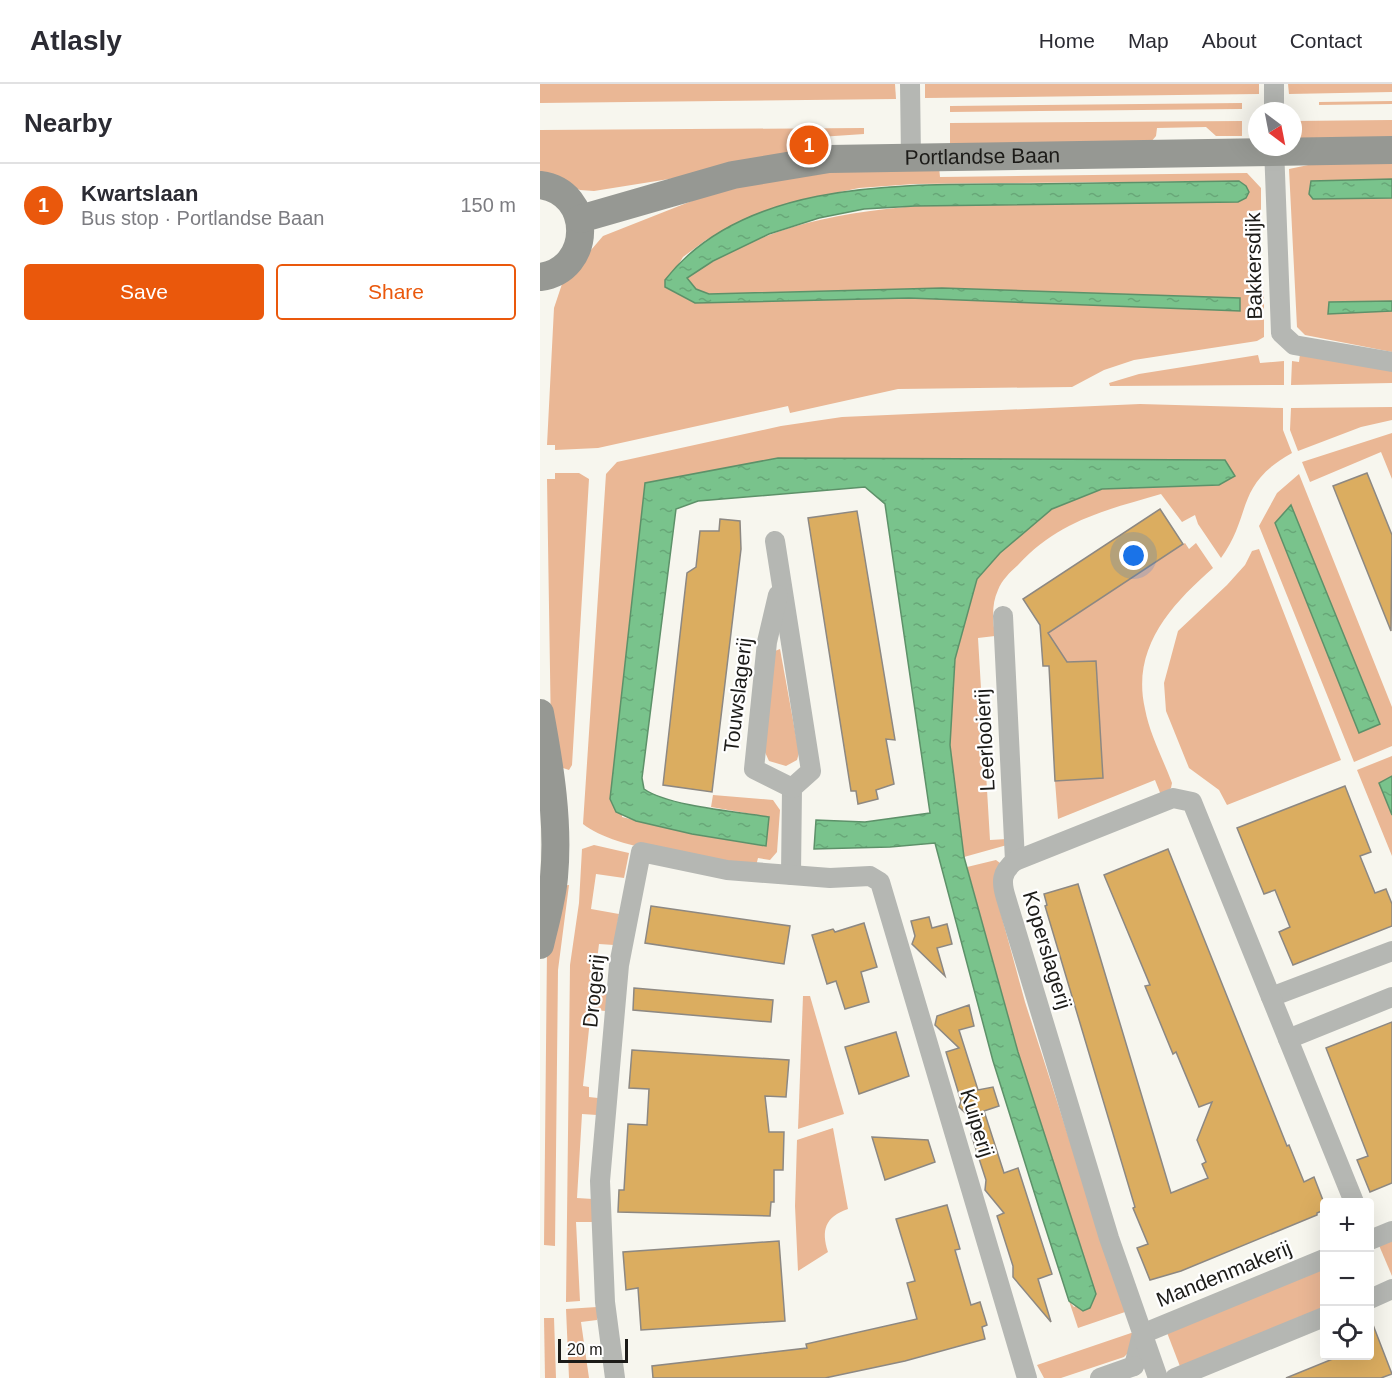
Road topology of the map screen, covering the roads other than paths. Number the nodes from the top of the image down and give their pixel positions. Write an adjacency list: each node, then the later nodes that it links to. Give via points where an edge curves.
1 (1274, 86): 3 (street)
2 (910, 88): 8 (street)
3 (1274, 102)
4 (1302, 150): 5 (street, Portlandse Baan)
5 (1392, 150)
6 (1248, 151): 8 (street, Portlandse Baan)
7 (1274, 156): 12 (street, Bakkersdijk, via 1281,333 1294,345)
8 (911, 157): 10 (street, Portlandse Baan, via 829,159 771,167)
9 (540, 185): 10 (street, via 564,194)
10 (580, 219): 11 (street, via 581,240 572,259 556,273)
11 (540, 277)
12 (1392, 362)
13 (775, 541): 14 (street, Touwslagerij)
14 (780, 585): 17 (street, Touwslagerij, via 811,771); 17 (street, Touwslagerij, via 767,642 754,770)
15 (1003, 616): 19 (street, Leerlooierij)
16 (540, 712): 18 (street, via 553,782)
17 (792, 788): 20 (street)
18 (547, 831): 22 (street, via 554,878)
19 (1015, 861): 24 (street, via 1173,798 1192,802); 34 (street, Koperslagerij, via 1001,883)
20 (791, 875): 21 (street, Drogerij, via 870,876); 36 (street, Drogerij, via 727,870 641,852 619,966 600,1181 604,1302)
21 (880, 882): 37 (street, Kuiperij)
22 (540, 945)
23 (1392, 951): 24 (street)
24 (1271, 997): 26 (street)
25 (1392, 997): 26 (street)
26 (1288, 1039): 27 (street)
27 (1352, 1198)
28 (1392, 1231): 29 (street)
29 (1374, 1238)
30 (1320, 1261): 34 (street, Mandenmakerij)
31 (1392, 1291): 32 (street)
32 (1374, 1298)
33 (1320, 1319): 41 (street)
34 (1142, 1334): 35 (street, Mandenmakerij); 40 (street, Mandenmakerij)
35 (1134, 1366): 38 (street); 39 (street)
36 (615, 1378)
37 (1027, 1378)
38 (1100, 1378)
39 (1152, 1378)
40 (1158, 1378)
41 (1175, 1378)

